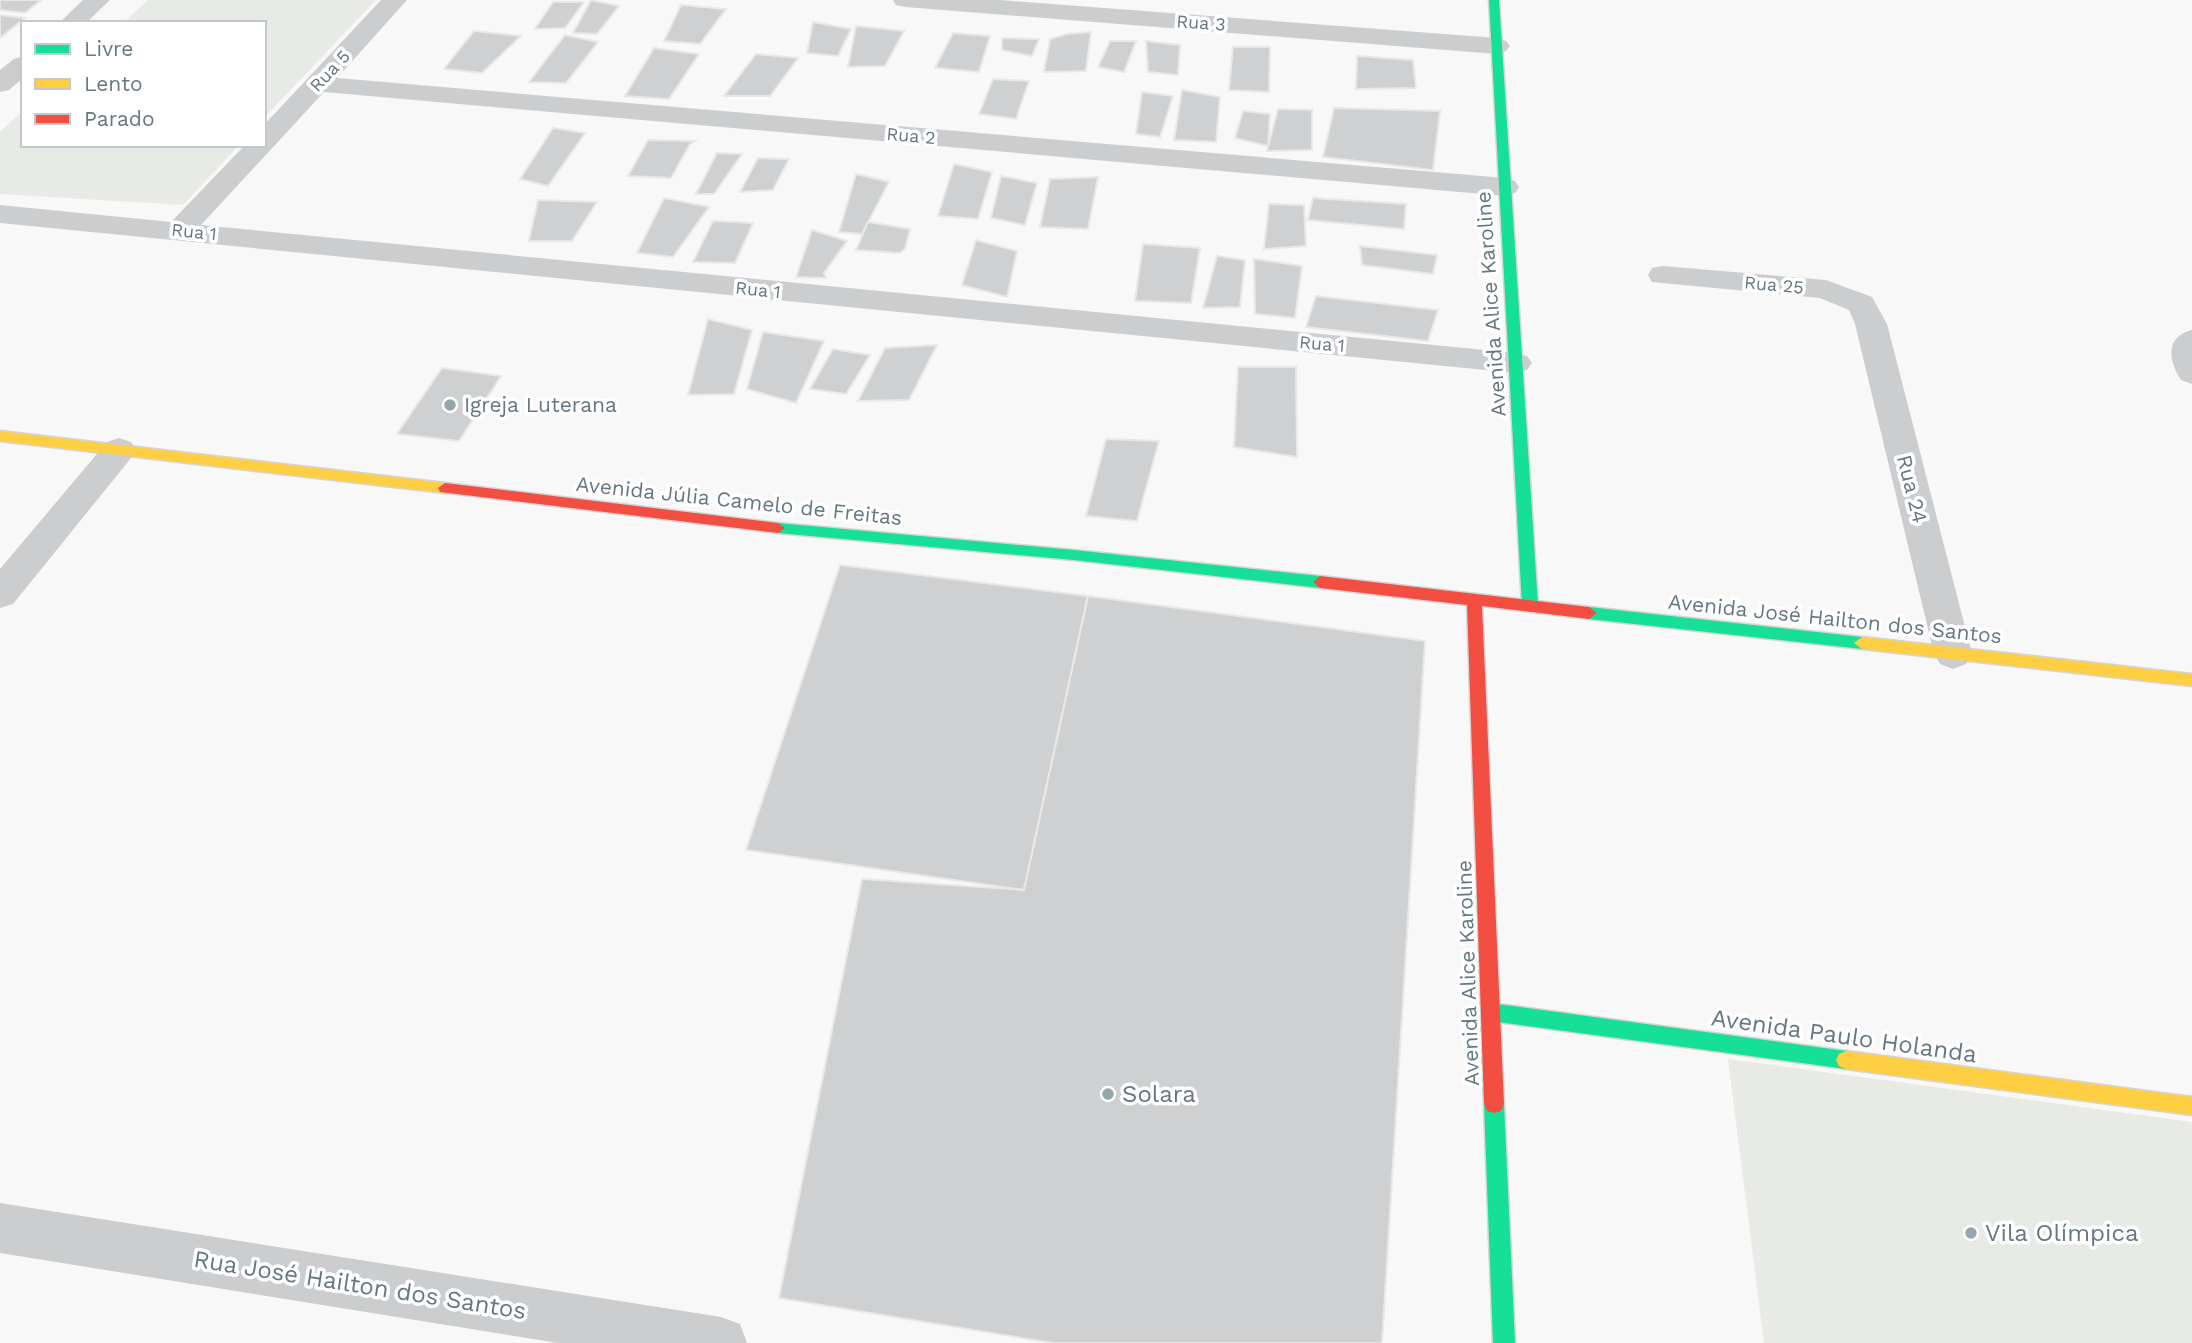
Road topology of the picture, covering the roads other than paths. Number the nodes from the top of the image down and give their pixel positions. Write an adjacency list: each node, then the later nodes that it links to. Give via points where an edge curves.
1 (98, 0): 5 (street)
2 (395, 0): 11 (street, Rua 5)
3 (905, 0): 6 (street, Rua 3)
4 (1494, 0): 6 (street, Avenida Alice Karoline)
5 (73, 21)
6 (1497, 46): 14 (street, Avenida Alice Karoline)
7 (0, 60): 8 (street)
8 (21, 63)
9 (21, 65): 10 (street)
10 (0, 84)
11 (318, 84): 12 (street, Rua 5); 14 (street, Rua 2)
12 (266, 139)
13 (258, 147): 16 (street, Rua 5)
14 (1505, 187): 19 (street, Avenida Alice Karoline)
15 (0, 214): 16 (street, Rua 1)
16 (180, 230): 19 (street, Rua 1)
17 (1663, 275): 18 (street, Rua 25, via 1826,289 1861,303)
18 (1871, 324): 25 (street, Rua 24)
19 (1516, 363): 24 (street, Avenida Alice Karoline)
20 (0, 436): 21 (street, Avenida Júlia Camelo de Freitas)
21 (119, 450): 22 (street); 23 (street, Avenida Júlia Camelo de Freitas, via 816,532 1074,555)
22 (0, 594)
23 (1474, 601): 24 (street, Avenida José Hailton dos Santos); 27 (street, Avenida Alice Karoline)
24 (1530, 606): 25 (street, Avenida José Hailton dos Santos)
25 (1953, 654): 26 (street, Avenida José Hailton dos Santos)
26 (2192, 680)
27 (1490, 1012): 28 (street, Avenida Paulo Holanda); 31 (street, Avenida Alice Karoline)
28 (2192, 1106)
29 (0, 1228): 30 (street, Rua José Hailton dos Santos)
30 (721, 1343)
31 (1504, 1343)

